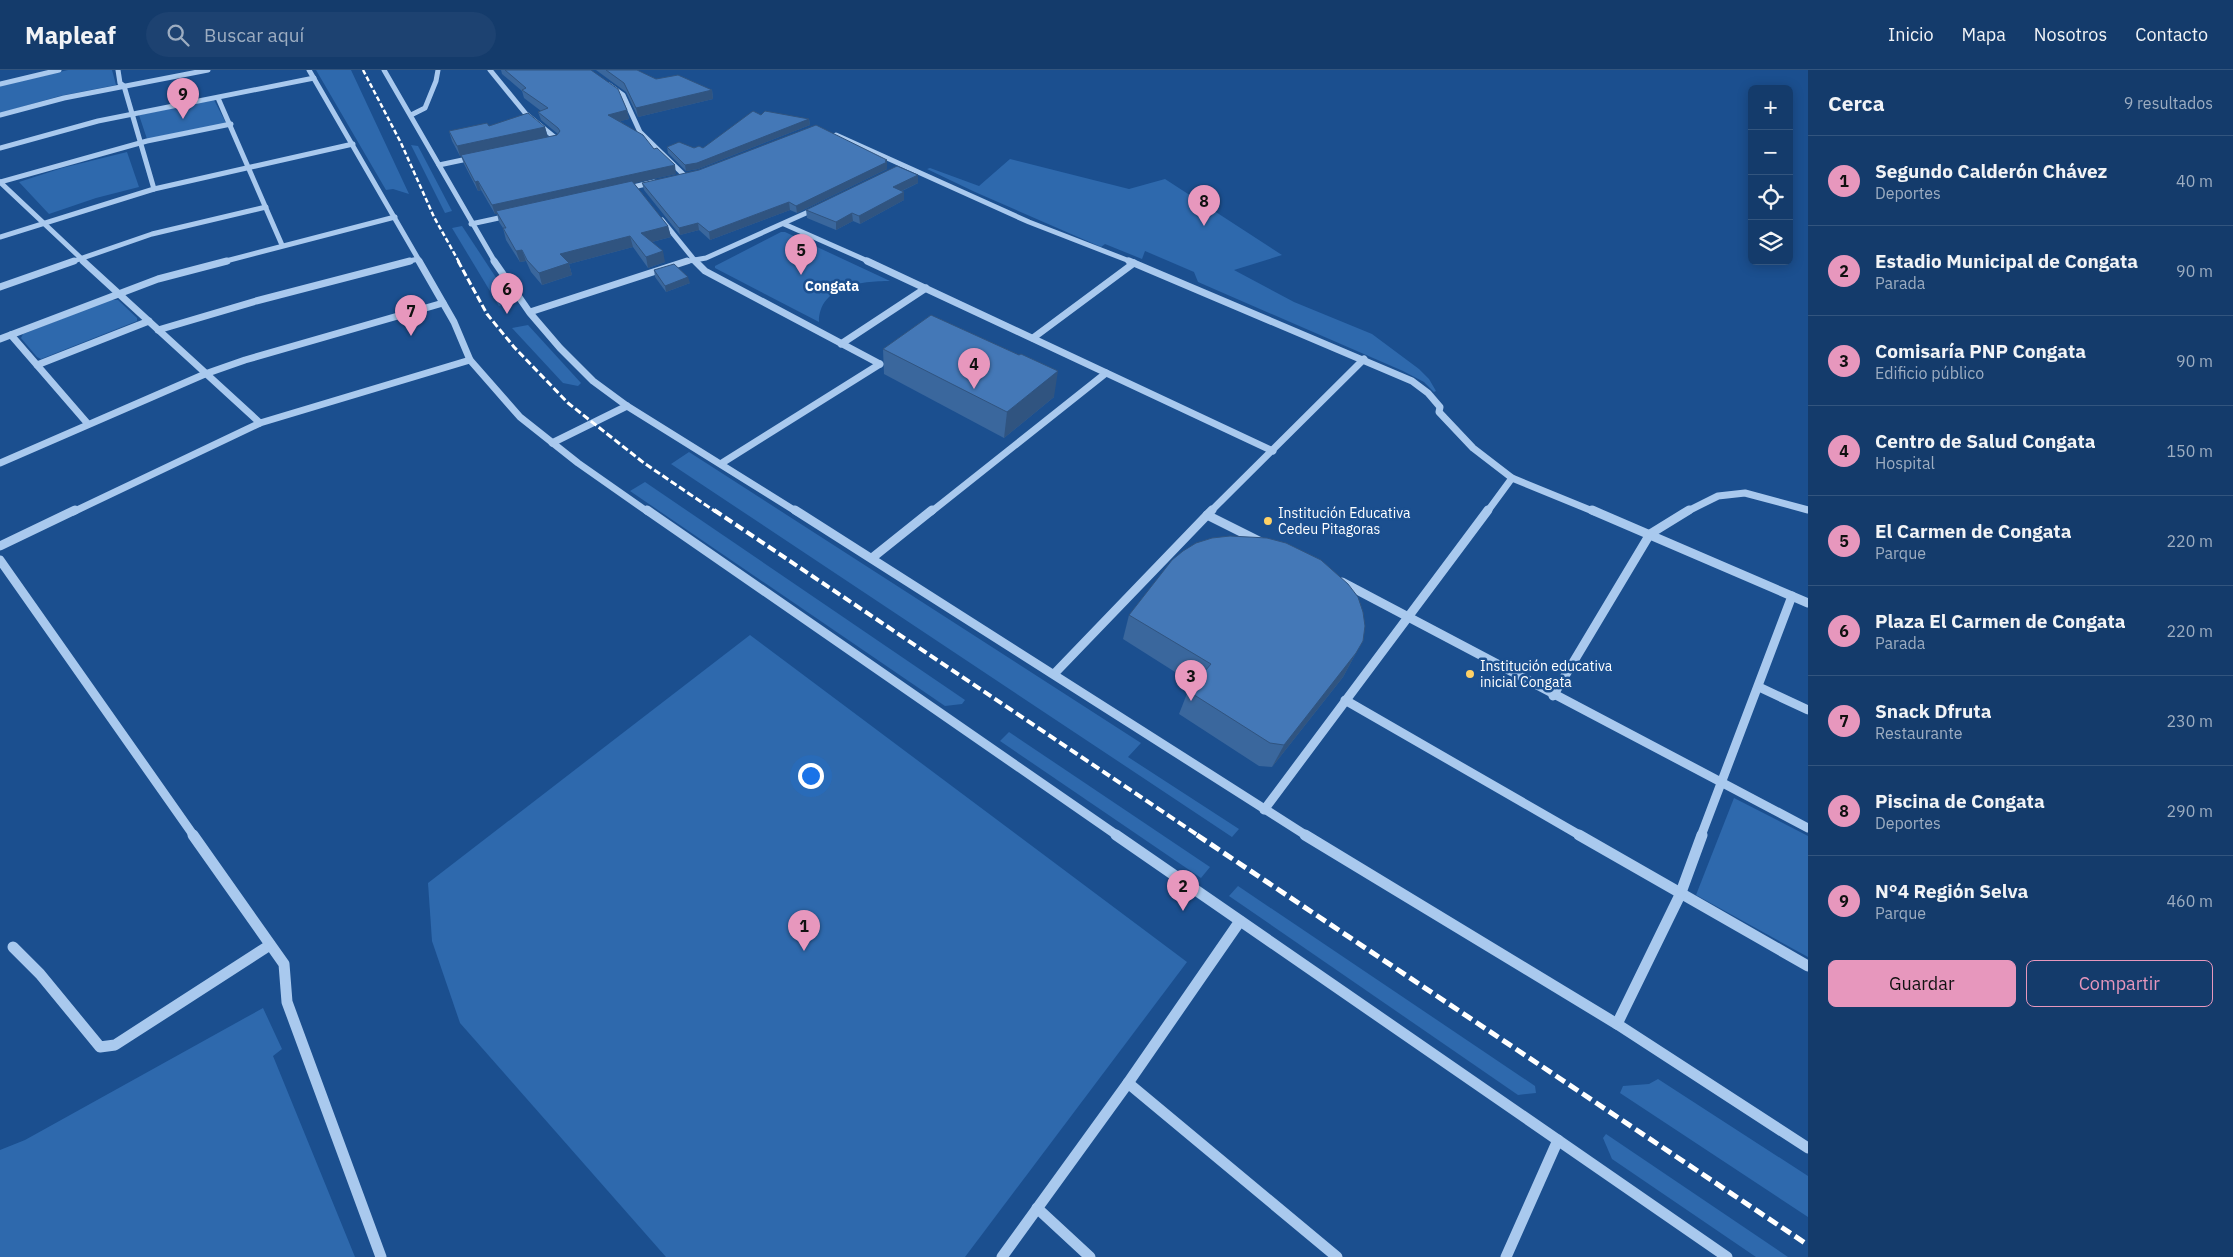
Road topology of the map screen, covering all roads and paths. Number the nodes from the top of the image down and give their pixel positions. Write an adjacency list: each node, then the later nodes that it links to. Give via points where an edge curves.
1 (59, 70): 10 (street)
2 (118, 70): 11 (street, via 120,83)
3 (208, 70): 11 (street)
4 (309, 70): 8 (street)
5 (384, 70): 15 (street)
6 (438, 70): 15 (street, via 425,108)
7 (490, 70): 18 (street, via 526,114 558,140)
8 (314, 78): 12 (street); 20 (street)
9 (602, 80): 28 (street, via 623,95 640,132)
10 (0, 84)
11 (124, 86): 13 (street); 14 (street)
12 (218, 98): 14 (street); 16 (street)
13 (0, 115)
14 (132, 115): 19 (street); 21 (street, via 75,126)
15 (412, 116): 23 (street)
16 (231, 124): 19 (street); 25 (street)
17 (826, 131): 24 (street)
18 (549, 142)
19 (140, 144): 32 (street); 40 (street, via 0,182)
20 (354, 144): 25 (street); 39 (street)
21 (0, 148)
22 (476, 157): 23 (street)
23 (439, 164): 41 (street)
24 (904, 164): 26 (street); 48 (street)
25 (249, 168): 32 (street); 35 (street)
26 (896, 169)
27 (692, 174): 28 (street)
28 (684, 175): 29 (street)
29 (676, 177)
30 (660, 181): 31 (street)
31 (635, 186): 33 (street); 34 (street)
32 (154, 189): 40 (street)
33 (617, 191)
34 (640, 192)
35 (266, 207): 44 (street); 45 (street, via 152,234)
36 (818, 207): 42 (street)
37 (515, 214): 41 (street)
38 (658, 214): 47 (street)
39 (395, 217): 44 (street); 46 (street)
40 (44, 222): 43 (street); 45 (street)
41 (471, 224): 53 (street)
42 (784, 224): 47 (street, via 706,258); 50 (street)
43 (0, 237)
44 (282, 246): 51 (street, via 184,271)
45 (81, 258): 49 (street); 51 (street)
46 (418, 258): 52 (street); 55 (street)
47 (693, 259): 53 (street); 59 (street, via 708,273)
48 (1134, 263): 57 (street); 60 (street)
49 (0, 287)
50 (926, 288): 57 (street); 59 (street)
51 (118, 294): 54 (street); 56 (street)
52 (443, 303): 61 (street); 64 (street)
53 (530, 312): 65 (street, via 594,381)
54 (149, 321): 55 (street); 62 (street)
55 (158, 330): 64 (street)
56 (11, 335): 58 (street); 62 (street)
57 (1033, 338): 63 (street)
58 (0, 339)
59 (841, 344): 71 (street, via 880,364)
60 (1364, 359): 69 (street); 72 (street, via 1419,385 1440,407 1447,423)
61 (470, 360): 66 (street); 68 (street, via 520,417)
62 (37, 365): 67 (street)
63 (1106, 373): 69 (street); 78 (street)
64 (205, 374): 66 (street); 67 (street)
65 (627, 406): 68 (street); 71 (street)
66 (260, 423): 76 (street)
67 (88, 424): 70 (street)
68 (552, 443): 93 (street)
69 (1273, 451): 74 (street)
70 (0, 463)
71 (722, 463): 78 (street)
72 (1512, 478): 75 (street); 83 (street)
73 (1808, 510): 75 (street, via 1745,493 1718,496 1677,516)
74 (1207, 515): 77 (street); 84 (street)
75 (1650, 534): 81 (street); 86 (street)
76 (0, 546)
77 (1269, 546)
78 (872, 558): 84 (street)
79 (0, 560): 94 (street)
80 (1330, 577): 83 (street)
81 (1792, 596): 82 (street); 85 (street)
82 (1808, 603)
83 (1408, 616): 86 (street); 87 (street)
84 (1054, 674): 90 (street)
85 (1759, 687): 88 (street); 89 (street)
86 (1553, 696): 89 (street)
87 (1345, 700): 90 (street); 92 (street)
88 (1808, 710)
89 (1720, 784): 91 (street); 92 (street)
90 (1264, 810): 97 (street)
91 (1808, 828)
92 (1680, 894): 96 (street); 97 (street)
93 (1240, 920): 98 (street); 99 (street)
94 (270, 945): 95 (street, via 115,1045 100,1047 40,974); 102 (street, via 284,964 287,1002)
95 (13, 948)
96 (1808, 966)
97 (1617, 1024): 100 (street)
98 (1128, 1083): 101 (street); 105 (street)
99 (1558, 1140): 106 (street); 107 (street)
100 (1808, 1148)
101 (1037, 1208): 103 (street); 104 (street)
102 (381, 1257)
103 (1002, 1257)
104 (1090, 1257)
105 (1337, 1257)
106 (1506, 1257)
107 (1727, 1257)

